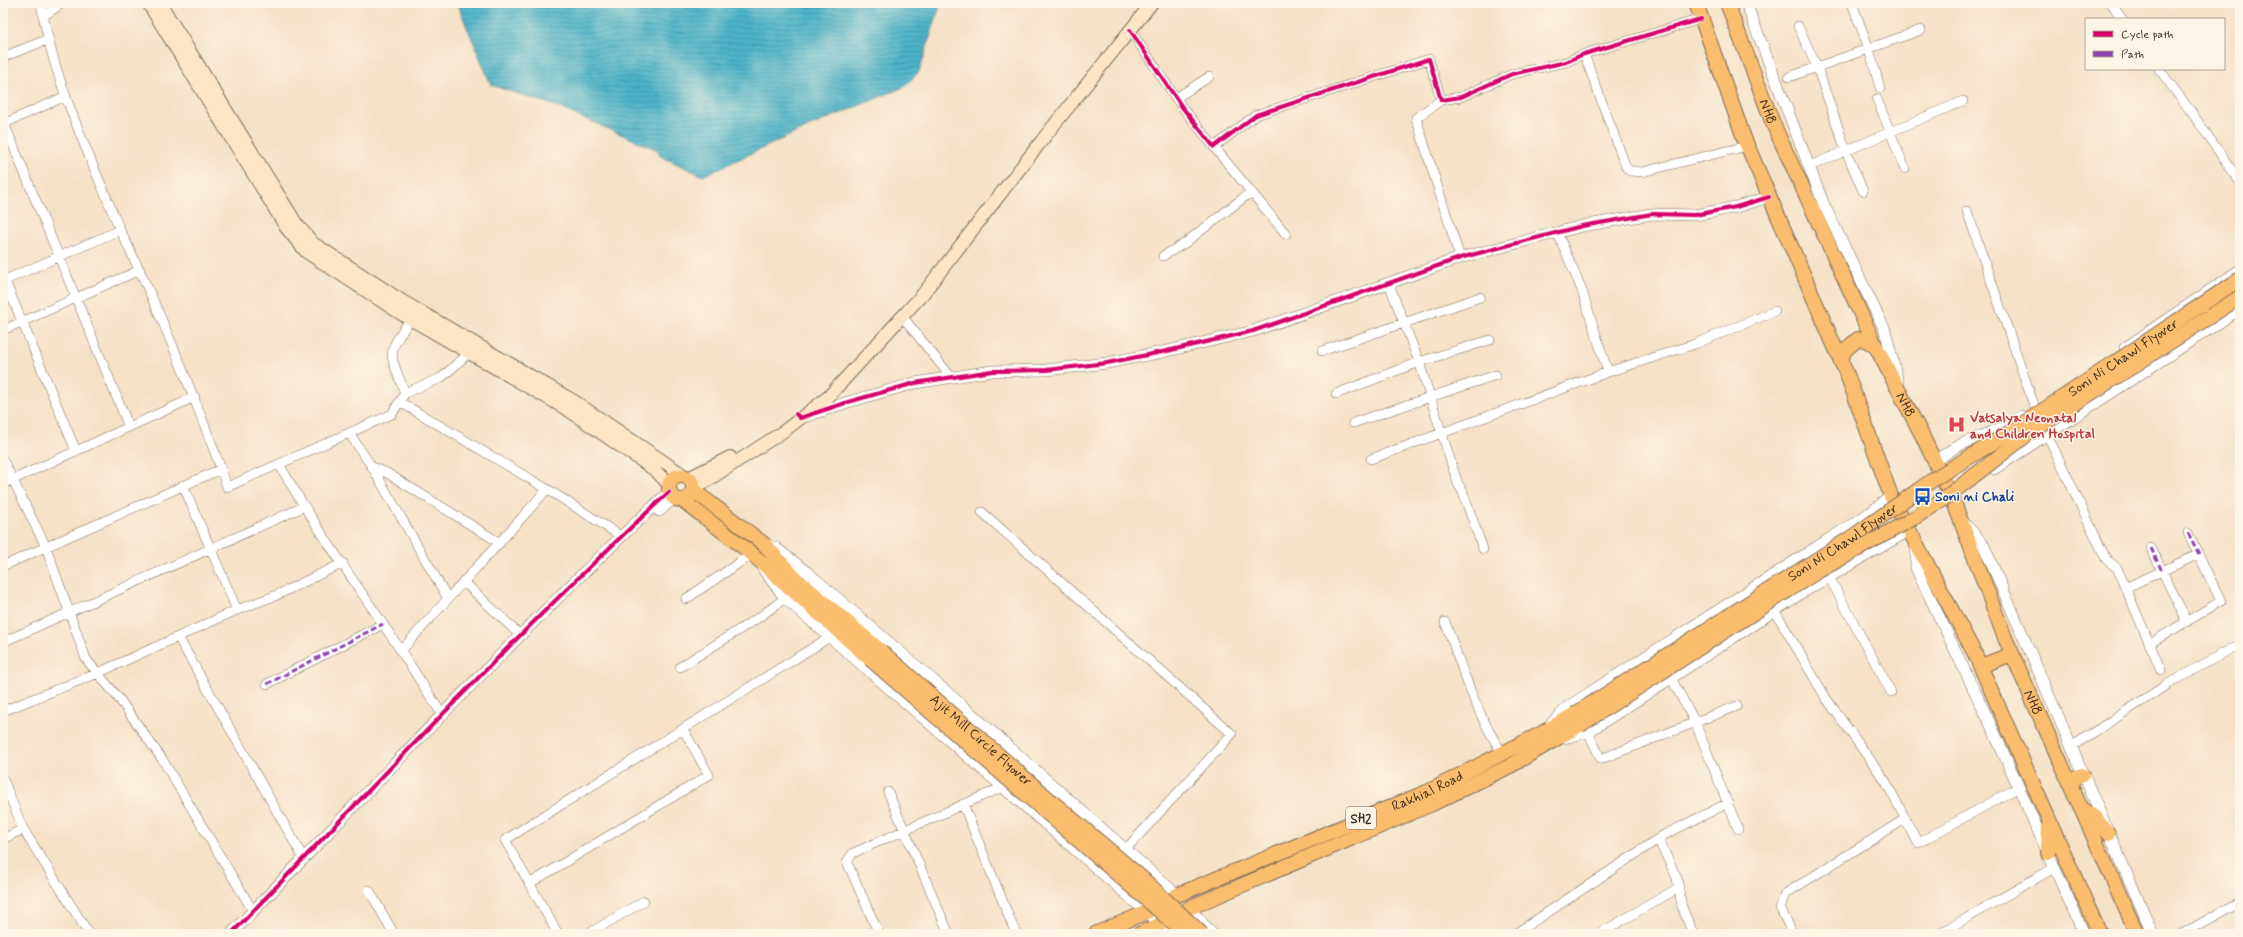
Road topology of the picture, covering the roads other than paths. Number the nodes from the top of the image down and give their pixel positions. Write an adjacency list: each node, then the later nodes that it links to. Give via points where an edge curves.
1 (41, 3): 12 (street)
2 (62, 3): 12 (street)
3 (148, 3): 61 (main road, via 287,229 306,252)
4 (160, 3): 94 (main road, via 296,223 313,243 404,302 574,401)
5 (1143, 3): 81 (main road, via 916,290)
6 (1152, 3): 16 (main road)
7 (1696, 3): 14 (main road)
8 (1727, 3): 66 (main road, NH8, via 1774,126)
9 (1746, 3): 37 (street)
10 (1852, 3): 19 (street)
11 (2111, 3): 13 (street)
12 (43, 16): 18 (street)
13 (2121, 18)
14 (1701, 19): 20 (street); 34 (main road)
15 (1798, 26): 22 (street)
16 (1130, 30): 28 (street); 60 (main road, via 922,295)
17 (1921, 30): 19 (street)
18 (49, 39): 21 (street); 27 (street)
19 (1869, 48): 22 (street); 26 (street)
20 (1584, 54): 30 (street, via 1566,62 1512,74 1461,97); 34 (street, via 1626,167 1630,171 1642,172)
21 (3, 57)
22 (1817, 67): 25 (street); 36 (street)
23 (2160, 70): 39 (street)
24 (1209, 77): 28 (street)
25 (1789, 77)
26 (1880, 88)
27 (66, 96): 32 (street); 44 (street)
28 (1176, 98): 35 (street)
29 (1876, 99): 33 (street)
30 (1441, 100): 35 (street, via 1429,59 1256,115); 49 (street, via 1416,118)
31 (1962, 101): 33 (street)
32 (3, 124): 47 (street)
33 (1891, 132): 36 (street); 38 (street)
34 (1747, 146): 42 (main road)
35 (1214, 147): 41 (street)
36 (1846, 151): 37 (street); 40 (street)
37 (1810, 166): 77 (street, via 1824,205 1885,330)
38 (1905, 169)
39 (2240, 182)
40 (1863, 191)
41 (1251, 192): 46 (street); 48 (street, via 1185,243)
42 (1769, 197): 45 (street, via 1695,215 1652,214); 70 (main road)
43 (1967, 211): 80 (street)
44 (120, 230): 47 (street); 50 (street)
45 (1557, 232): 49 (street); 71 (street, via 1580,288)
46 (1286, 234)
47 (58, 256): 52 (street); 55 (street)
48 (1163, 256)
49 (1460, 258): 54 (street)
50 (140, 270): 55 (street); 78 (street)
51 (2240, 270): 80 (street)
52 (4, 279): 62 (street)
53 (2240, 279): 151 (main road, Soni Ni Chawl Flyover / SH2, bridge, via 2018,427 1934,479)
54 (1389, 284): 63 (street); 73 (street, via 1253,331 1167,351 1107,363 1046,370 992,371)
55 (76, 297): 62 (street); 83 (street)
56 (1480, 297): 63 (street)
57 (2240, 297): 151 (main road, Soni Ni Chawl Flyover / SH2, bridge, via 2028,434 1944,499 1815,573)
58 (2240, 309): 86 (street)
59 (1775, 311): 71 (street, via 1695,344)
60 (902, 316): 73 (street); 81 (main road, via 828,397)
61 (411, 319): 68 (main road); 74 (street, via 394,343 391,359)
62 (23, 322): 64 (street); 87 (street)
63 (1405, 323): 67 (street); 69 (street)
64 (3, 330)
65 (1490, 340): 69 (street)
66 (1876, 348): 70 (main road, via 1866,340 1858,339 1844,351); 77 (main road, NH8)
67 (1322, 351)
68 (469, 353): 74 (street, via 441,378); 98 (main road, via 568,410 619,444 656,471)
69 (1419, 362): 75 (street); 76 (street)
70 (1841, 362): 99 (main road)
71 (1608, 372): 85 (street)
72 (1496, 375): 76 (street)
73 (951, 377): 81 (street, via 908,385)
74 (405, 393): 79 (street)
75 (1336, 394)
76 (1431, 396): 82 (street); 85 (street)
77 (1902, 396): 90 (main road, NH8)
78 (195, 398): 83 (street); 93 (street)
79 (400, 402): 84 (street, via 392,414); 97 (street)
80 (2035, 408): 90 (street, via 2013,422 1957,446)
81 (798, 416): 94 (main road)
82 (1353, 423)
83 (129, 427): 87 (street)
84 (348, 433): 91 (street); 92 (street)
85 (1442, 434): 88 (street); 112 (street, via 1458,484)
86 (2047, 434): 100 (street, via 2001,463); 121 (street, via 2106,559 2117,568)
87 (76, 450): 95 (street)
88 (1370, 459)
89 (3, 460): 95 (street)
90 (1934, 462): 100 (main road, NH8)
91 (279, 464): 93 (street, via 227,487); 101 (street)
92 (372, 467): 107 (street, via 387,473); 122 (street)
93 (221, 469): 96 (street)
94 (689, 481): 98 (main road, via 689,497); 98 (main road, via 675,477); 109 (main road, Ajit Mill Circle Flyover)
95 (7, 482): 110 (street)
96 (183, 485): 110 (street); 113 (street)
97 (548, 489): 106 (street); 107 (street)
98 (674, 494): 106 (street); 114 (main road, Ajit Mill Circle Flyover); 189 (street, via 494,673)
99 (1891, 496): 104 (main road); 153 (street, via 1870,513 1569,706)
100 (1952, 500): 103 (main road, NH8)
101 (303, 507): 113 (street); 116 (street)
102 (982, 512): 173 (street, via 1232,734)
103 (1959, 518): 138 (main road, NH8); 154 (street, via 1983,544)
104 (1910, 530): 108 (main road); 119 (street)
105 (2188, 533): 115 (street)
106 (621, 536): 131 (street)
107 (500, 543): 120 (street)
108 (1916, 543): 140 (main road); 160 (street, via 1916,568)
109 (764, 544): 139 (main road, Ajit Mill Circle Flyover, via 795,578); 173 (street, via 776,548 808,573)
110 (46, 547): 117 (street); 127 (street)
111 (2151, 548): 118 (street)
112 (1484, 549)
113 (212, 550): 125 (street); 127 (street)
114 (752, 554): 123 (street); 124 (street); 139 (main road, Ajit Mill Circle Flyover)
115 (2199, 554): 118 (street); 129 (street, via 2221,601)
116 (343, 562): 125 (street, via 277,595); 130 (street)
117 (3, 566)
118 (2162, 571): 121 (street); 129 (street)
119 (1829, 577): 126 (street); 146 (street)
120 (463, 581): 122 (street); 131 (street)
121 (2126, 588): 135 (street)
122 (447, 597): 137 (street)
123 (785, 598): 133 (street); 141 (street)
124 (686, 599)
125 (237, 610): 132 (street)
126 (1775, 610): 144 (street); 165 (street, via 1826,698 1886,782)
127 (70, 613): 134 (street); 143 (street, via 86,659)
128 (1445, 622): 155 (street, via 1479,709 1492,738)
129 (2187, 622): 135 (street)
130 (383, 624): 137 (street); 145 (street)
131 (521, 636): 149 (street)
132 (178, 637): 143 (street); 175 (street)
133 (830, 637): 152 (street); 159 (street)
134 (3, 642)
135 (2150, 644): 142 (street)
136 (2240, 644): 154 (street, via 2168,684)
137 (401, 651): 149 (street)
138 (2012, 654): 140 (main road); 158 (main road, NH8)
139 (876, 655): 199 (main road, Ajit Mill Circle Flyover, bridge); 200 (main road, Ajit Mill Circle Flyover, bridge, via 1142,878)
140 (1981, 666): 166 (main road)
141 (680, 667)
142 (2161, 670)
143 (98, 673): 148 (street); 184 (street, via 162,760)
144 (1671, 678): 150 (street); 151 (street)
145 (267, 684)
146 (1891, 692)
147 (1737, 706): 150 (street)
148 (3, 711)
149 (443, 716): 175 (street)
150 (1695, 722): 151 (street, via 1601,759); 162 (street)
151 (1581, 724): 153 (main road, Soni Ni Chawl Flyover / SH2)
152 (682, 729): 177 (street, via 505,840); 177 (street, via 709,775)
153 (1544, 738): 155 (main road, Rakhial Road / SH2); 183 (main road, Rakhial Road / SH2, via 1510,766 1432,804)
154 (2071, 747): 156 (street)
155 (1503, 754): 180 (main road, Rakhial Road / SH2, via 1427,792)
156 (2082, 775): 158 (main road); 170 (street)
157 (3, 779): 167 (street)
158 (2068, 781): 164 (main road, NH8)
159 (1003, 787): 163 (street); 185 (street)
160 (2019, 787): 165 (street, via 1918,843); 174 (street)
161 (888, 792): 169 (street)
162 (1728, 803): 168 (street); 172 (street)
163 (963, 804): 169 (street); 195 (street)
164 (2081, 809): 170 (main road, via 2094,817); 209 (main road, NH8)
165 (1905, 819): 205 (street, via 1785,894 1780,908)
166 (2049, 819): 174 (main road); 208 (main road)
167 (23, 829): 171 (street); 187 (street)
168 (1738, 829)
169 (905, 830): 193 (street, via 853,853 847,862); 194 (street)
170 (2108, 833): 210 (street)
171 (3, 839)
172 (1658, 839): 178 (street, via 1677,878); 202 (street)
173 (1126, 849): 180 (street)
174 (2048, 853): 176 (street)
175 (304, 859): 184 (street)
176 (2054, 868): 206 (street); 207 (street)
177 (529, 884): 191 (street)
178 (1678, 888): 203 (street); 204 (street, via 1682,907)
179 (368, 890): 190 (street)
180 (1177, 895): 183 (street); 185 (street)
181 (644, 901): 192 (street)
182 (2240, 902): 211 (street)
183 (1189, 908): 186 (street); 201 (street)
184 (253, 911): 188 (street)
185 (1147, 912): 186 (street); 196 (main road)
186 (1161, 924): 197 (main road); 198 (street)
187 (89, 934)
188 (231, 934)
189 (240, 934)
190 (394, 934)
191 (558, 934)
192 (588, 934)
193 (878, 934)
194 (949, 934)
195 (1016, 934)
196 (1095, 934)
197 (1139, 934)
198 (1171, 934)
199 (1186, 934)
200 (1202, 934)
201 (1212, 934)
202 (1516, 934)
203 (1599, 934)
204 (1693, 934)
205 (1793, 934)
206 (1939, 934)
207 (2084, 934)
208 (2100, 934)
209 (2138, 934)
210 (2153, 934)
211 (2182, 934)

